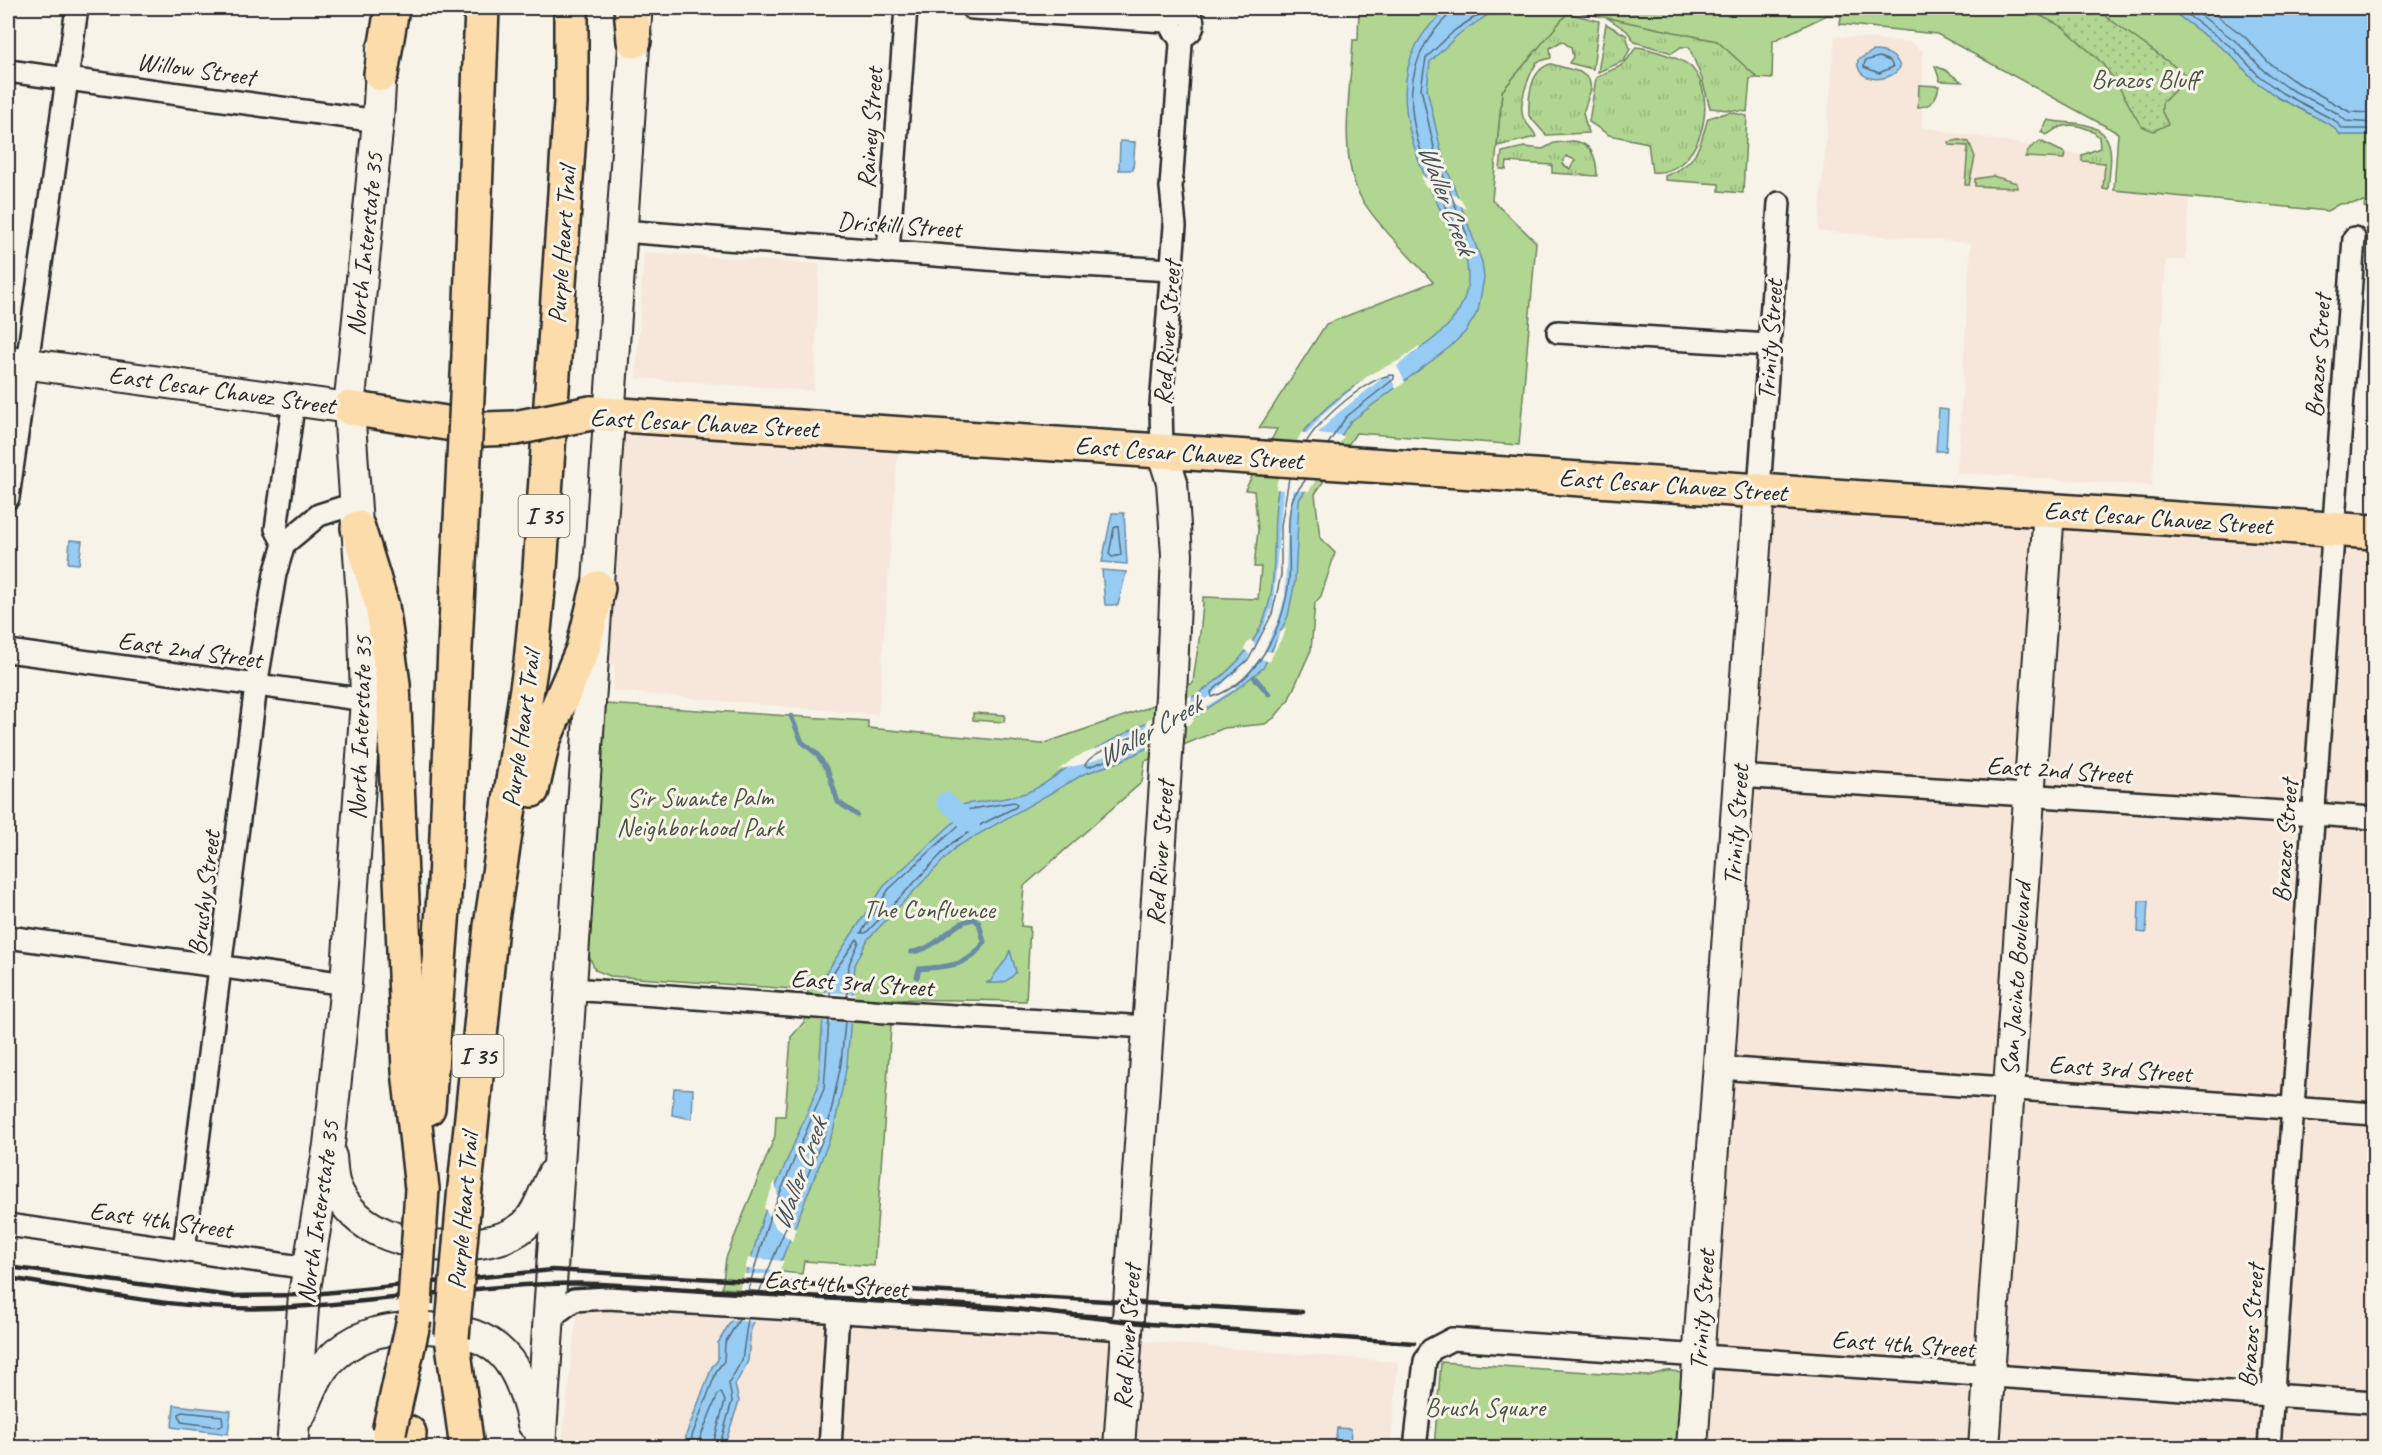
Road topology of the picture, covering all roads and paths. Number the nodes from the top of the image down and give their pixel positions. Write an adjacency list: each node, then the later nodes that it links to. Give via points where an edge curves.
1 (77, 8): 13 (street)
2 (382, 8): 12 (main road, North Interstate 35)
3 (392, 8): 12 (main road)
4 (482, 8): 54 (main road, Purple Heart Trail / I 35, bridge, via 445,882)
5 (571, 8): 42 (main road, Purple Heart Trail / I 35, via 572,103 540,569 531,662)
6 (631, 8): 10 (main road)
7 (637, 8): 10 (main road)
8 (906, 8): 18 (street, Rainey Street)
9 (972, 8): 19 (street, Red River Street, via 1176,30 1170,187 1175,226)
10 (634, 41): 16 (main road)
11 (8, 70): 13 (street, Willow Street)
12 (381, 74): 14 (main road, North Interstate 35)
13 (67, 79): 14 (street, Willow Street); 22 (street)
14 (378, 121): 24 (main road, North Interstate 35)
15 (1779, 202): 21 (street, Trinity Street)
16 (622, 231): 18 (street, Driskill Street); 25 (main road)
17 (2354, 238): 31 (street, Brazos Street)
18 (888, 252): 19 (street, Driskill Street)
19 (1172, 270): 26 (street, Red River Street, via 1161,406)
20 (1558, 332): 21 (street)
21 (1769, 345): 27 (street, Trinity Street)
22 (17, 362): 23 (main road, East Cesar Chavez Street); 28 (street)
23 (294, 400): 24 (main road, East Cesar Chavez Street); 33 (street, Brushy Street, via 276,529)
24 (349, 408): 25 (main road, East Cesar Chavez Street, bridge, via 485,429); 30 (main road, North Interstate 35)
25 (600, 414): 26 (main road, East Cesar Chavez Street); 34 (main road)
26 (1162, 451): 27 (main road, East Cesar Chavez Street); 47 (main road, Red River Street, via 1172,482 1177,555)
27 (1759, 491): 29 (main road, East Cesar Chavez Street); 38 (main road, Trinity Street)
28 (8, 498)
29 (2049, 510): 31 (main road, East Cesar Chavez Street); 39 (main road, San Jacinto Boulevard)
30 (357, 515): 33 (street, via 319,515); 37 (main road, North Interstate 35); 54 (main road, via 382,606 392,675 409,1071)
31 (2334, 529): 32 (main road, East Cesar Chavez Street); 40 (street, Brazos Street)
32 (2374, 532)
33 (284, 544): 36 (street, Brushy Street, via 275,574)
34 (598, 588): 42 (main road, via 583,649 543,741 527,810); 46 (main road)
35 (8, 651): 36 (street, East 2nd Street)
36 (256, 686): 37 (street, East 2nd Street); 44 (street, Brushy Street)
37 (366, 700): 45 (main road, North Interstate 35)
38 (1739, 776): 39 (street, East 2nd Street); 48 (main road, Trinity Street)
39 (2029, 795): 40 (street, East 2nd Street); 49 (main road, San Jacinto Boulevard)
40 (2314, 814): 41 (street, East 2nd Street); 50 (street, Brazos Street)
41 (2374, 818)
42 (491, 926): 65 (main road, Purple Heart Trail / I 35, bridge, via 452,1337)
43 (8, 937): 44 (street)
44 (222, 967): 45 (street); 56 (street, Brushy Street)
45 (346, 984): 52 (main road, North Interstate 35)
46 (572, 989): 47 (street, East 3rd Street); 53 (main road)
47 (1148, 1027): 60 (main road, Red River Street)
48 (1719, 1068): 49 (street, East 3rd Street); 61 (main road, Trinity Street)
49 (2009, 1087): 50 (street, East 3rd Street); 62 (main road, San Jacinto Boulevard)
50 (2293, 1107): 51 (street, East 3rd Street); 63 (street, Brazos Street)
51 (2374, 1114)
52 (329, 1145): 53 (main road, via 335,1185 365,1223 395,1239 444,1246 484,1243 524,1226 535,1213); 57 (main road, North Interstate 35)
53 (560, 1160): 59 (main road)
54 (422, 1189): 67 (main road, Purple Heart Trail / I 35, bridge, via 414,1319)
55 (8, 1225): 56 (street, East 4th Street)
56 (184, 1250): 57 (street, East 4th Street)
57 (308, 1268): 66 (main road, North Interstate 35)
58 (838, 1312): 59 (street, East 4th Street, via 608,1298 574,1300); 60 (street, East 4th Street); 70 (street)
59 (548, 1319): 69 (main road)
60 (1127, 1329): 71 (main road, Red River Street)
61 (1699, 1357): 62 (street, East 4th Street); 72 (street, East 4th Street, via 1452,1339 1431,1350 1425,1361); 73 (main road, Trinity Street)
62 (1988, 1376): 63 (street, East 4th Street); 74 (main road, San Jacinto Boulevard)
63 (2273, 1395): 64 (street, East 4th Street); 75 (street, Brazos Street)
64 (2374, 1402)
65 (459, 1423): 68 (main road)
66 (293, 1438): 69 (main road, via 326,1363 356,1339 390,1328 454,1328 486,1339 518,1372)
67 (398, 1440)
68 (444, 1448)
69 (539, 1448)
70 (830, 1448)
71 (1119, 1448)
72 (1415, 1448)
73 (1692, 1448)
74 (1984, 1448)
75 (2270, 1448)

